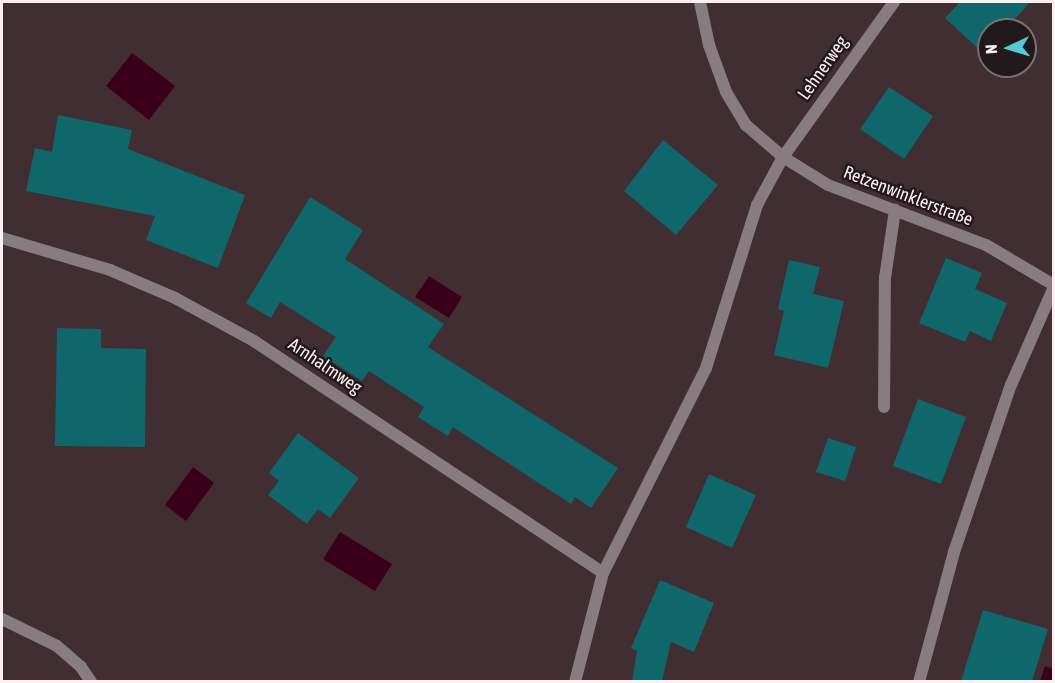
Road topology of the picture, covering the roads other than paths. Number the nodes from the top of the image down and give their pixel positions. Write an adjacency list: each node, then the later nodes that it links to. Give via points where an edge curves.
1 (700, 2): 3 (street, Retzenwinklerstraße, via 709,45 726,92 746,126)
2 (894, 2): 3 (street, Lehnerweg)
3 (783, 157): 4 (street, Retzenwinklerstraße, via 828,185); 8 (street, via 757,205 706,368)
4 (895, 210): 6 (street, Retzenwinklerstraße, via 986,245); 7 (street, via 885,278)
5 (2, 238): 8 (street, Arnhalmweg, via 110,270 175,298 254,341)
6 (1053, 286): 12 (street, Retzenwinklerstraße, via 1011,385 962,530)
7 (884, 407)
8 (603, 573): 11 (street)
9 (2, 620): 10 (street, via 57,646)
10 (91, 681)
11 (575, 681)
12 (919, 681)

